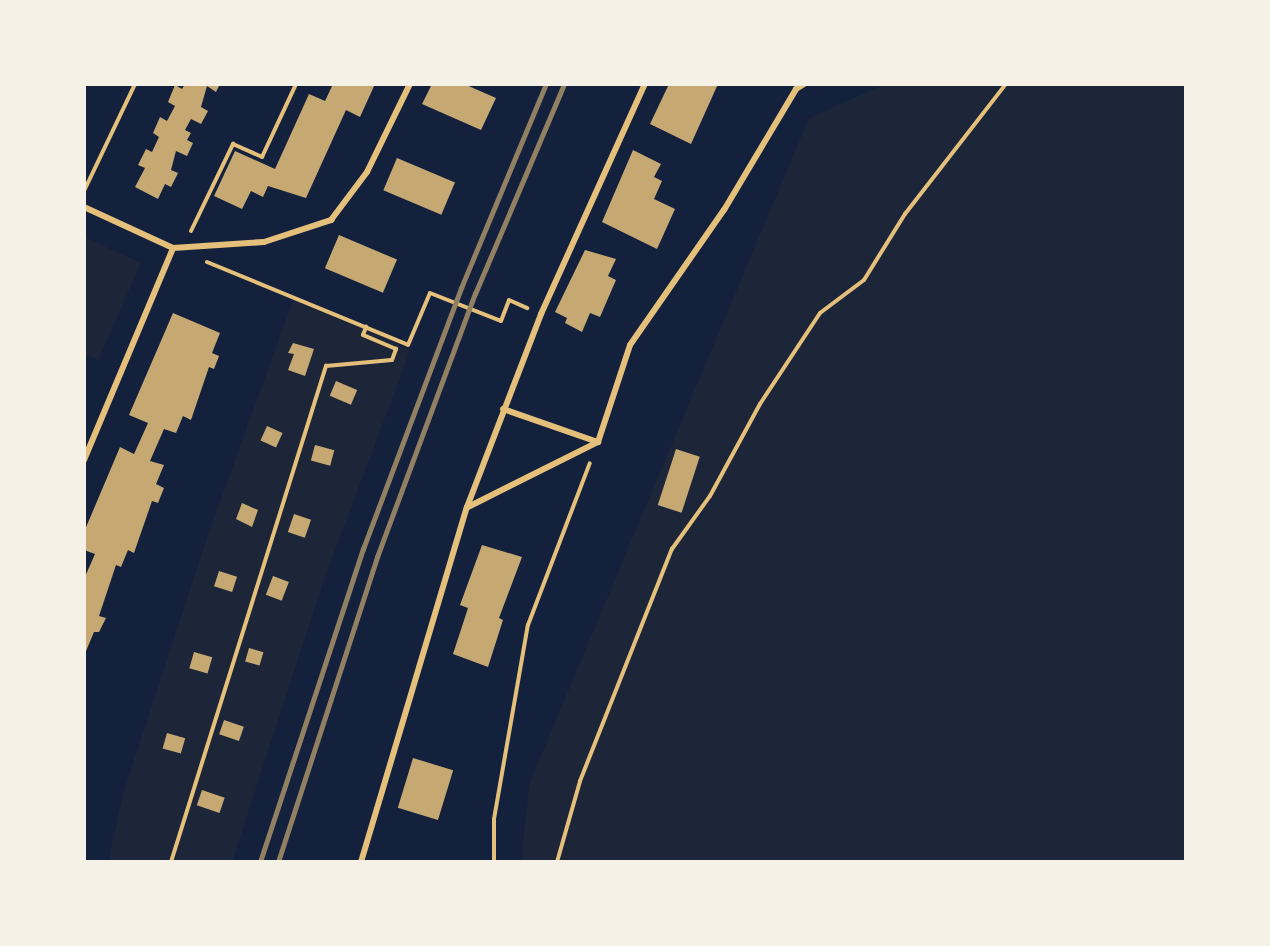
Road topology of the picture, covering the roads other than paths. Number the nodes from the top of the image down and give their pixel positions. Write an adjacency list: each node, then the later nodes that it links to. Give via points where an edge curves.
1 (410, 84): 5 (street, via 367,172 331,220 264,242)
2 (645, 84): 6 (street, via 541,314)
3 (804, 84): 7 (street, via 796,89 724,210 630,345)
4 (84, 207): 5 (street)
5 (173, 248): 8 (street)
6 (503, 409): 7 (street); 9 (street)
7 (598, 442): 9 (street)
8 (84, 460)
9 (467, 507): 10 (street)
10 (361, 862)

